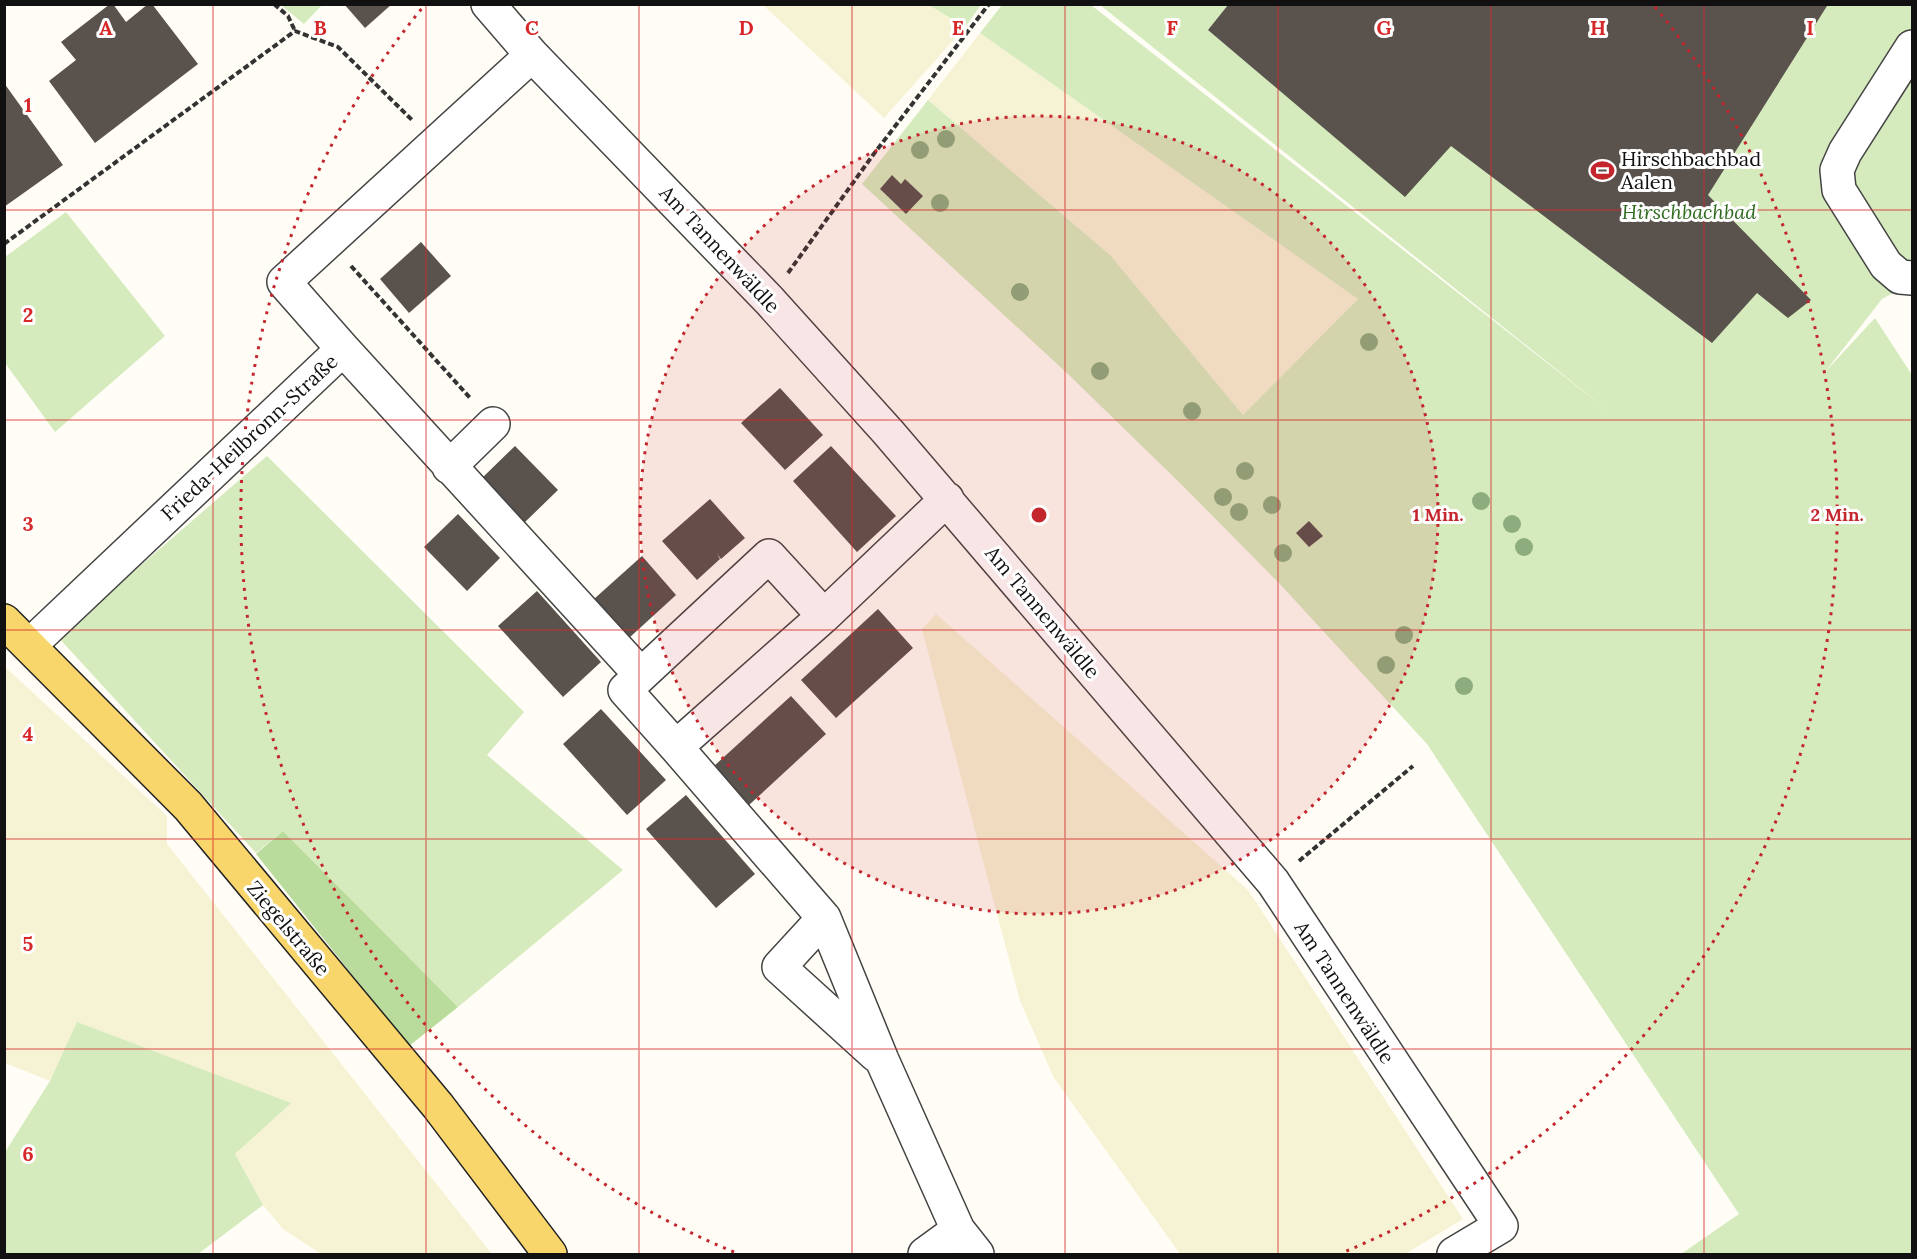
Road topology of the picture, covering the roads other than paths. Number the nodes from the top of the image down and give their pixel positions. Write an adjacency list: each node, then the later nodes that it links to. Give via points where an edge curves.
1 (488, 4): 3 (street, Am Tannenwäldle)
2 (1912, 47): 4 (street, via 1837,170 1839,190 1886,265 1900,278)
3 (532, 56): 5 (street, Frieda-Heilbronn-Straße, via 284,282); 8 (street, Am Tannenwäldle, via 769,300)
4 (1912, 278)
5 (343, 350): 7 (street); 11 (street, Frieda-Heilbronn-Straße)
6 (494, 424): 7 (street)
7 (449, 467): 12 (street)
8 (947, 499): 9 (street); 19 (street, Am Tannenwäldle, via 1273,882 1501,1226)
9 (824, 616): 12 (street, via 769,556); 13 (street)
10 (4, 621): 11 (main road, Ziegelstraße)
11 (30, 645): 17 (main road, Ziegelstraße, via 188,806 438,1106)
12 (641, 675): 13 (street, via 625,690)
13 (676, 747): 14 (street)
14 (824, 918): 15 (street); 15 (street, via 779,967)
15 (882, 1060): 16 (street)
16 (967, 1242): 18 (street)
17 (550, 1254)
18 (925, 1254)
19 (1454, 1254)

